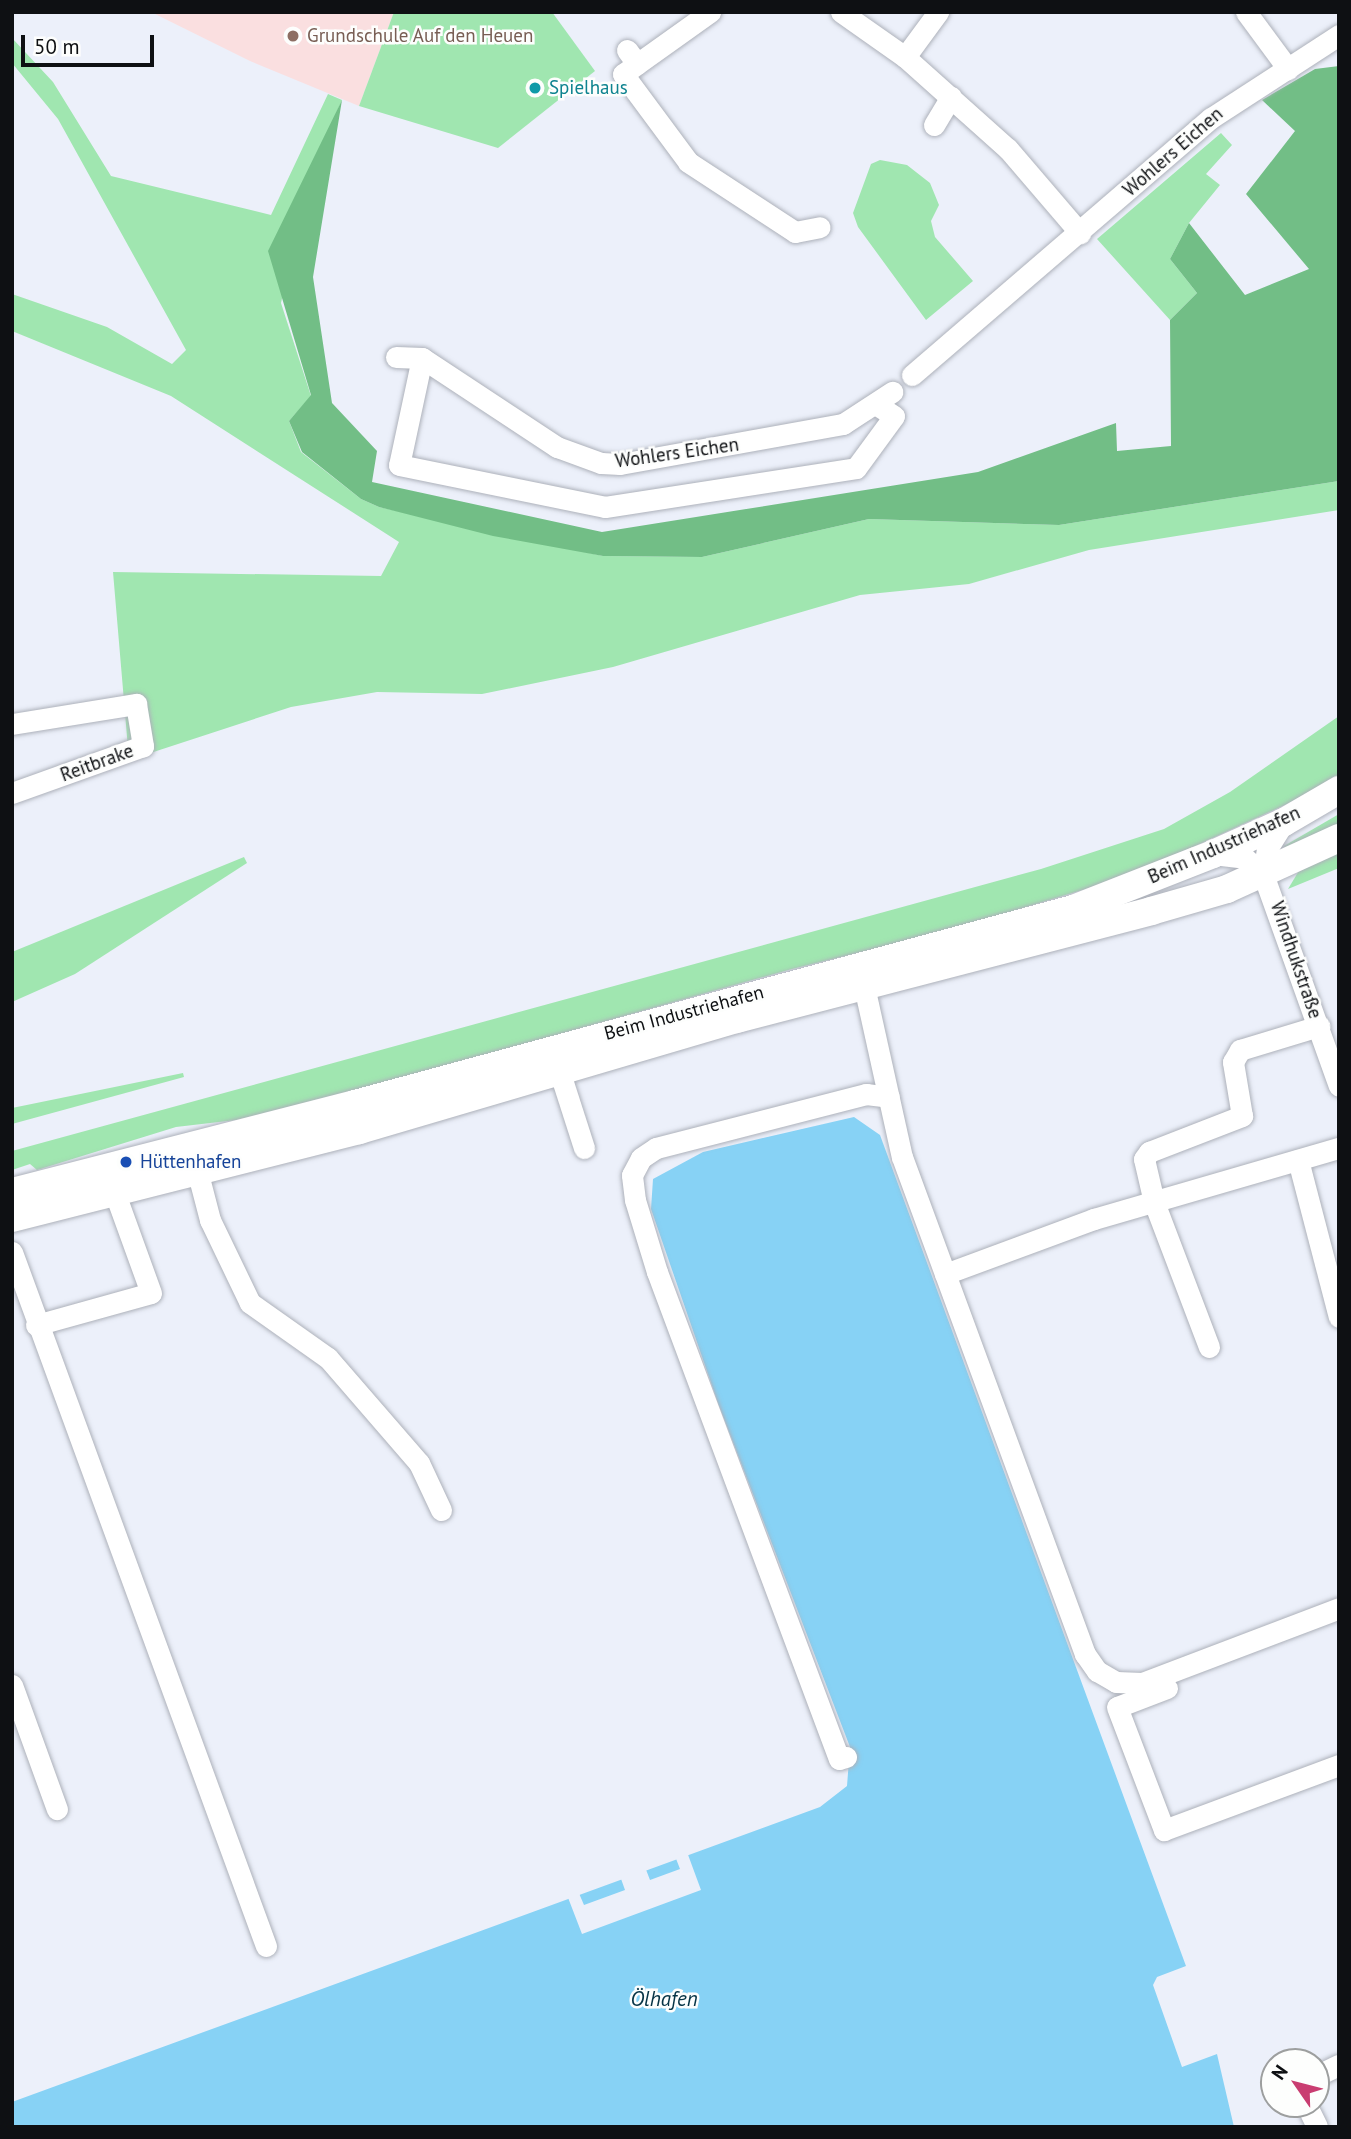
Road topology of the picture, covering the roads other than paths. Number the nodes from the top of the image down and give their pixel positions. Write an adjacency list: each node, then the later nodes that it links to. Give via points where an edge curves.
1 (710, 12): 12 (street, via 632,57 623,74 688,162 794,232)
2 (841, 12): 8 (street)
3 (938, 12): 8 (street)
4 (1246, 12): 9 (street)
5 (1339, 35): 7 (street, Wohlers Eichen)
6 (1339, 50): 7 (street, Wohlers Eichen)
7 (1315, 54): 9 (street, Wohlers Eichen)
8 (905, 57): 10 (street)
9 (1288, 69): 13 (street, Wohlers Eichen, via 1239,96)
10 (951, 97): 11 (street); 13 (street, via 1008,149)
11 (934, 125)
12 (820, 227)
13 (1080, 233): 16 (street, Wohlers Eichen)
14 (396, 357): 15 (street)
15 (422, 358): 15 (street, Wohlers Eichen, via 557,447 601,463 792,436 843,424 884,399 894,416 856,468 605,507 399,465)
16 (912, 375)
17 (12, 724): 19 (street, Reitbrake, via 136,704 143,746)
18 (1339, 790): 20 (main road, Beim Industriehafen)
19 (12, 793)
20 (1284, 822): 22 (main road, Beim Industriehafen); 23 (street, via 1267,849)
21 (1339, 838): 23 (main road, Beim Industriehafen)
22 (1213, 854): 23 (street, via 1245,858); 34 (main road, Beim Industriehafen, via 1073,909)
23 (1263, 874): 24 (main road, Beim Industriehafen, via 1151,912); 25 (street, Windhukstraße)
24 (864, 986): 26 (main road, Beim Industriehafen); 28 (street)
25 (1319, 1026): 27 (street, Windhukstraße); 35 (street, via 1237,1053 1233,1062 1242,1116 1146,1155 1143,1168)
26 (559, 1070): 29 (street); 32 (main road, Beim Industriehafen, via 359,1130)
27 (1339, 1086)
28 (889, 1097): 38 (street, via 902,1157); 46 (street, via 866,1094 656,1148 641,1158 632,1175 657,1272 839,1759)
29 (584, 1148)
30 (1339, 1148): 31 (street)
31 (1298, 1160): 35 (street); 39 (street)
32 (197, 1170): 33 (main road, Beim Industriehafen); 42 (street, via 210,1220 250,1303 328,1358 419,1462)
33 (114, 1191): 36 (main road, Beim Industriehafen); 40 (street, via 152,1293)
34 (12, 1192)
35 (1154, 1202): 38 (street); 41 (street)
36 (12, 1218)
37 (12, 1252): 40 (street)
38 (945, 1274): 43 (street, via 1085,1654 1097,1671 1116,1682 1142,1683)
39 (1339, 1317)
40 (36, 1325): 49 (street)
41 (1209, 1347)
42 (441, 1510)
43 (1339, 1608)
44 (1339, 1623): 47 (street, via 1116,1707 1164,1830)
45 (12, 1685): 48 (street)
46 (846, 1757)
47 (1339, 1765)
48 (57, 1809)
49 (266, 1946)

